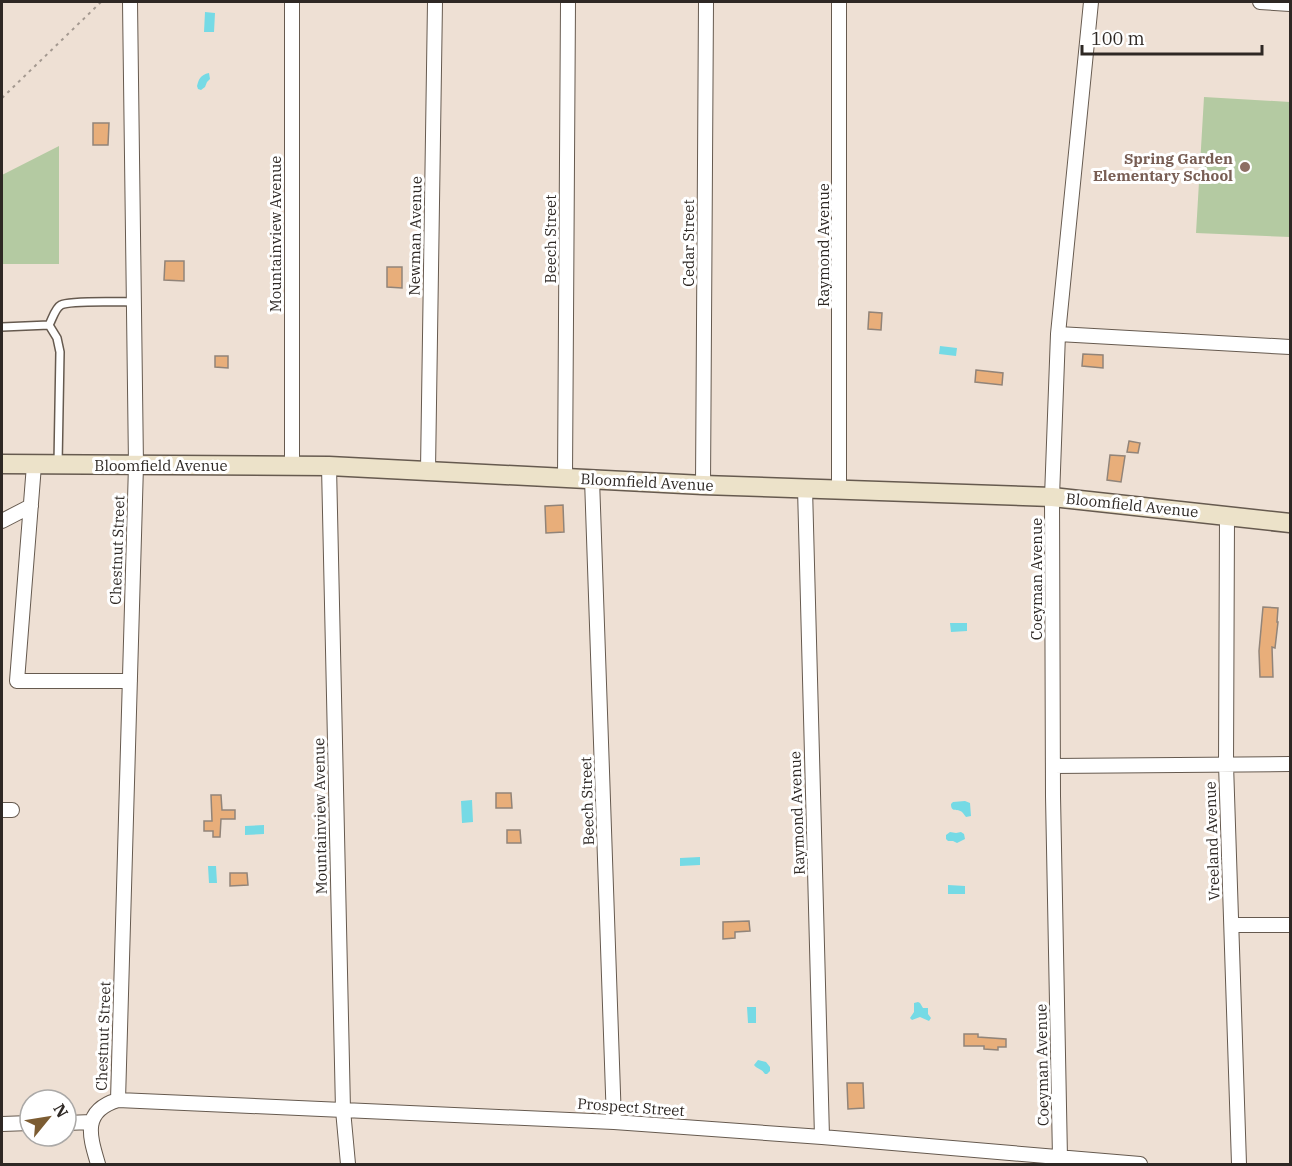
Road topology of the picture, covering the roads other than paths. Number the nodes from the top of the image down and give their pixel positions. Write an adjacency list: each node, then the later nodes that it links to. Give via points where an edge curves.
1 (130, 2): 10 (street, Chestnut Street)
2 (292, 2): 19 (street, Mountainview Avenue)
3 (435, 2): 21 (street, Newman Avenue)
4 (568, 2): 22 (street, Beech Street)
5 (706, 2): 24 (street, Cedar Street)
6 (839, 2): 26 (street, Raymond Avenue)
7 (1091, 2): 13 (street, Coeyman Avenue)
8 (1260, 2): 9 (street)
9 (1290, 4)
10 (134, 302): 11 (lane, via 62,304); 18 (street, Chestnut Street)
11 (49, 325): 12 (lane); 17 (lane, via 60,352)
12 (2, 327)
13 (1058, 334): 14 (street); 27 (street, Coeyman Avenue)
14 (1290, 347)
15 (2, 464): 16 (street, Bloomfield Avenue)
16 (34, 465): 17 (street, Bloomfield Avenue); 28 (street)
17 (58, 465): 18 (street, Bloomfield Avenue)
18 (136, 465): 19 (street, Bloomfield Avenue); 32 (street, Chestnut Street)
19 (292, 466): 20 (street, Bloomfield Avenue)
20 (329, 466): 21 (street, Bloomfield Avenue); 39 (street, Mountainview Avenue)
21 (428, 470): 22 (street, Bloomfield Avenue)
22 (565, 477): 23 (street, Bloomfield Avenue)
23 (592, 479): 24 (street, Bloomfield Avenue); 41 (street, Beech Street)
24 (703, 485): 25 (street, Bloomfield Avenue)
25 (805, 488): 26 (street, Bloomfield Avenue); 45 (street, Raymond Avenue)
26 (839, 489): 27 (street, Bloomfield Avenue)
27 (1052, 497): 29 (street, Bloomfield Avenue); 35 (street, Coeyman Avenue)
28 (31, 506): 30 (street); 32 (street, via 17,681)
29 (1227, 516): 31 (street, Bloomfield Avenue); 33 (street, Vreeland Avenue)
30 (2, 521)
31 (1290, 523)
32 (130, 681): 38 (street, Chestnut Street)
33 (1226, 764): 34 (street); 35 (street); 37 (street, Vreeland Avenue)
34 (1290, 764)
35 (1053, 766): 46 (street, Coeyman Avenue)
36 (1290, 924): 37 (street)
37 (1232, 925): 50 (street, Vreeland Avenue)
38 (118, 1100): 39 (street, Prospect Street); 40 (street, via 104,1106)
39 (343, 1110): 41 (street, Prospect Street); 48 (street, Mountainview Avenue)
40 (92, 1122): 43 (street); 47 (street, via 90,1138)
41 (614, 1122): 45 (street, Prospect Street)
42 (18, 1123): 44 (street)
43 (78, 1123)
44 (2, 1124)
45 (822, 1137): 46 (street, Prospect Street)
46 (1060, 1158): 49 (street, Prospect Street)
47 (98, 1164)
48 (348, 1164)
49 (1140, 1164)
50 (1239, 1164)

